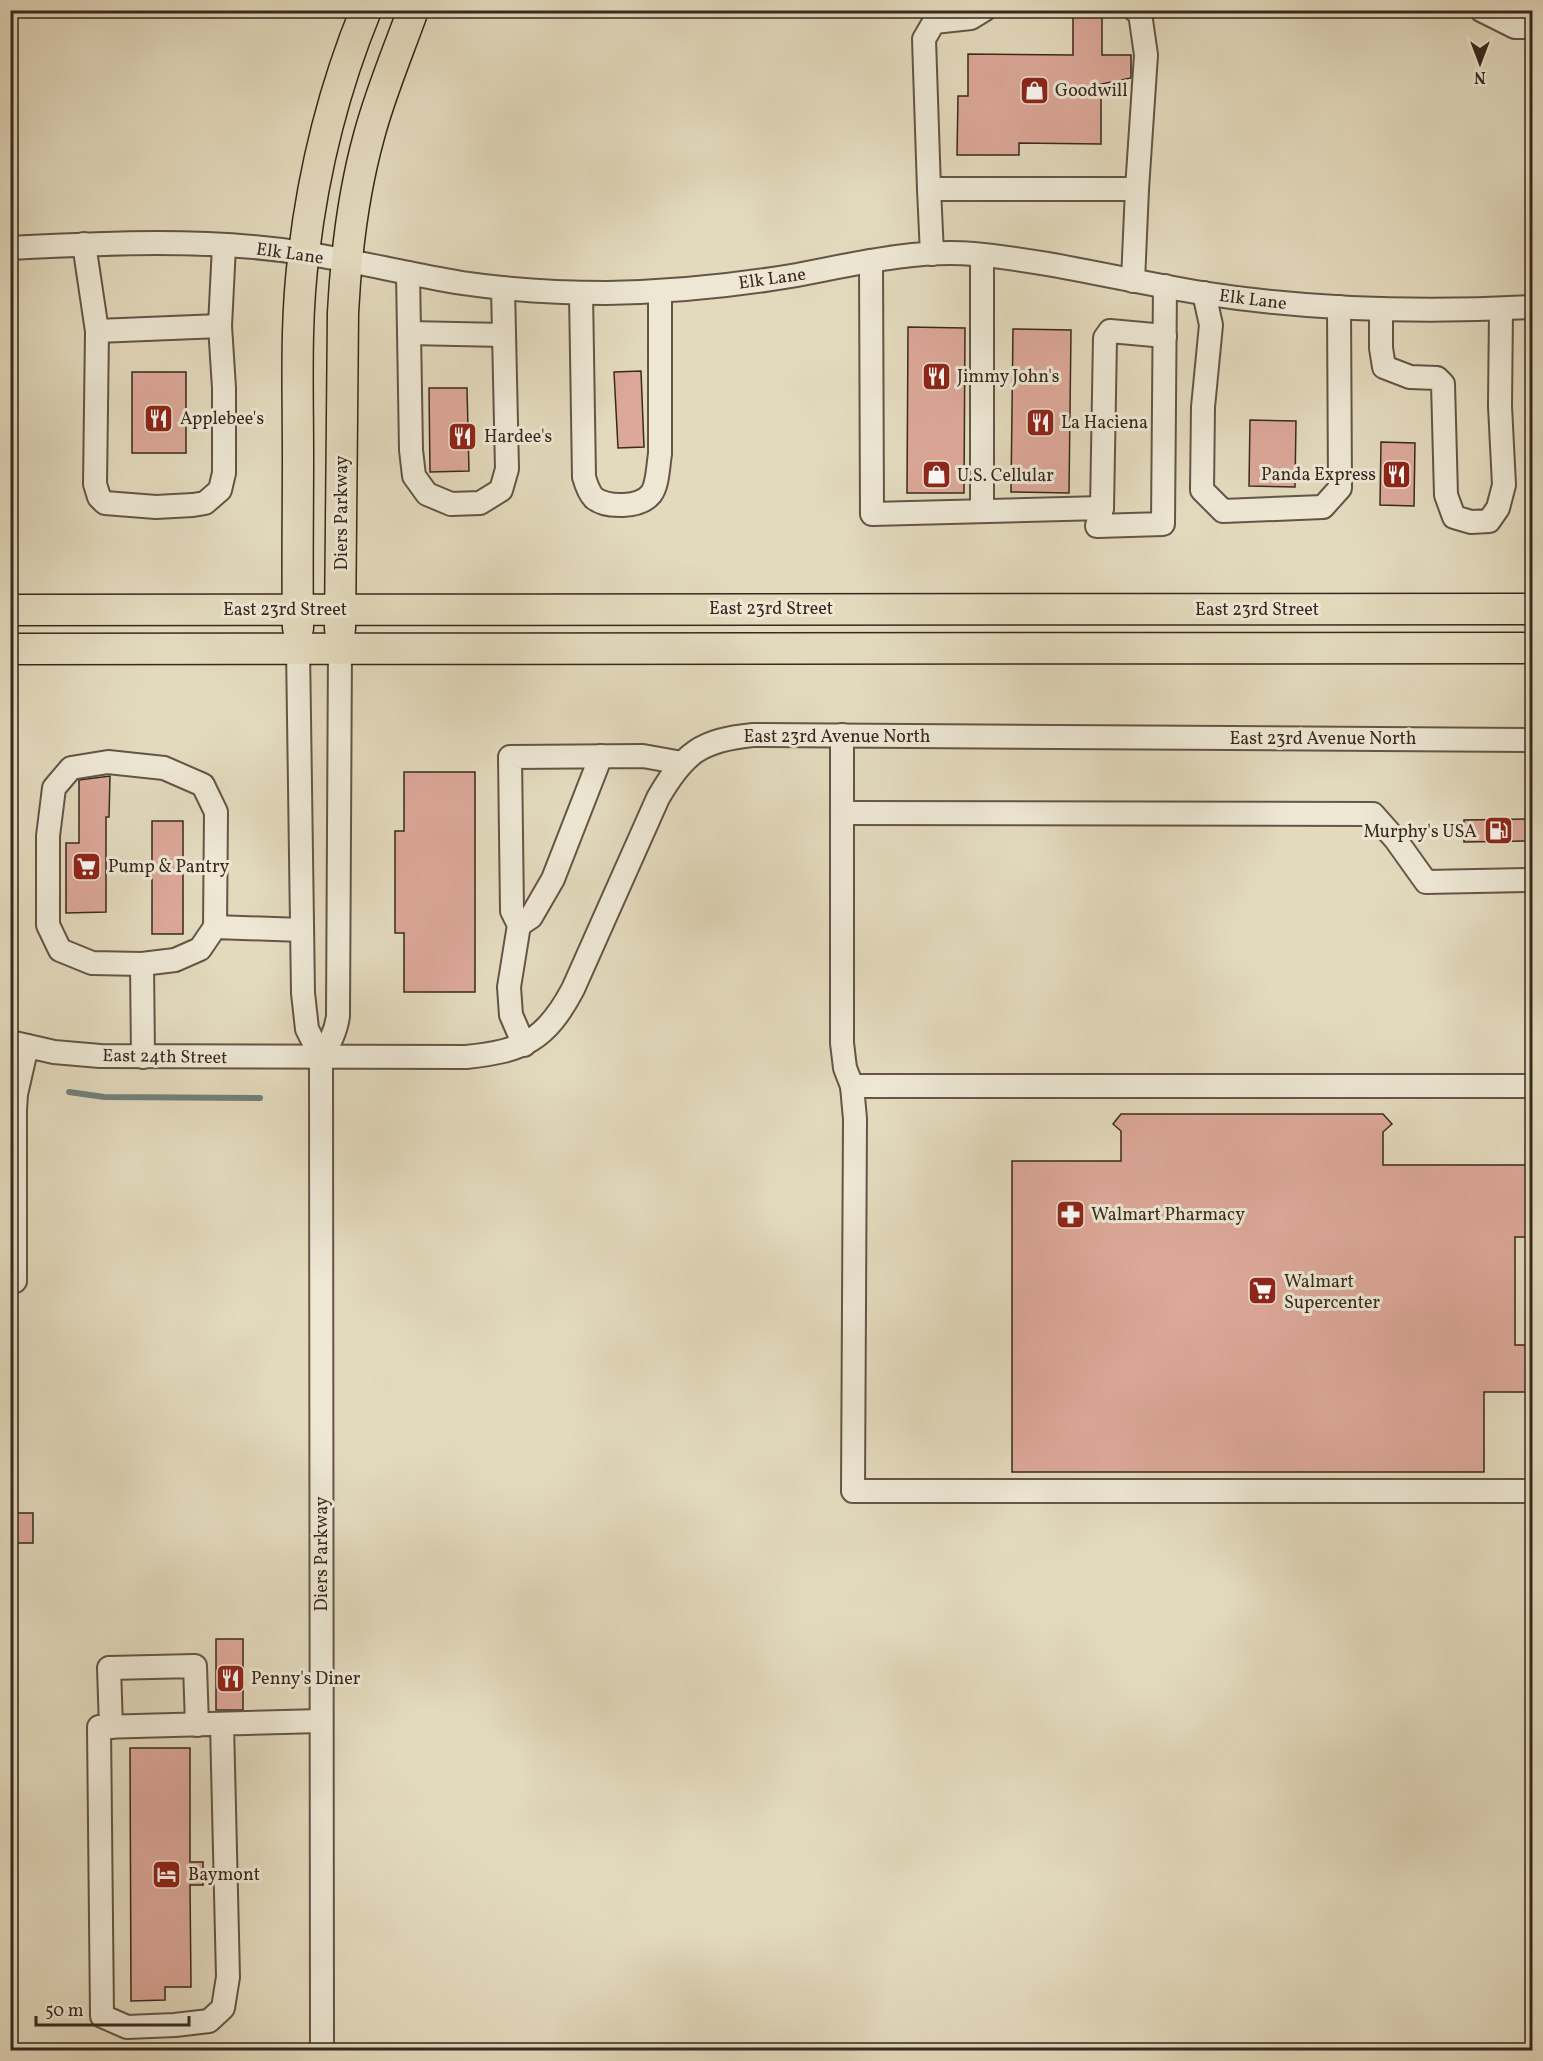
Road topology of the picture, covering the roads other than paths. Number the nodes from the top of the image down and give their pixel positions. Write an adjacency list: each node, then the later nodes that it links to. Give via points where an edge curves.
1 (366, 10): 12 (main road, Diers Parkway, via 328,119)
2 (413, 10): 16 (main road, Diers Parkway, via 369,134 354,199)
3 (984, 10): 7 (street, via 971,18 934,22 924,39)
4 (1135, 10): 8 (street, via 1140,13 1146,55)
5 (1481, 10): 6 (street, via 1515,27)
6 (1533, 27)
7 (929, 189): 8 (street); 13 (street)
8 (1137, 189): 18 (street)
9 (84, 244): 10 (street, Elk Lane, via 162,242); 11 (street, Elk Lane); 29 (street)
10 (224, 246): 12 (street, Elk Lane); 28 (street)
11 (10, 248)
12 (303, 253): 16 (street, Elk Lane); 35 (main road, Diers Parkway, via 298,330)
13 (932, 254): 14 (street, Elk Lane); 15 (street, Elk Lane)
14 (982, 255): 18 (street, Elk Lane); 34 (street)
15 (871, 261): 21 (street, Elk Lane, via 760,280); 34 (street, via 872,514)
16 (346, 262): 17 (street, Elk Lane); 36 (main road, Diers Parkway)
17 (408, 273): 20 (street, Elk Lane); 30 (street)
18 (1133, 281): 19 (street, Elk Lane)
19 (1165, 286): 23 (street, Elk Lane); 32 (street)
20 (503, 288): 22 (street, Elk Lane); 31 (street)
21 (660, 291): 22 (street, Elk Lane); 22 (street, via 660,453 656,478 652,493 644,500 625,504 602,503 592,496 584,477)
22 (581, 293)
23 (1204, 293): 24 (street, Elk Lane); 24 (street, via 1210,325 1203,407 1202,490 1223,511 1323,507 1340,488)
24 (1339, 307): 26 (street, Elk Lane)
25 (1533, 307): 27 (street, Elk Lane)
26 (1381, 309): 27 (street, Elk Lane); 27 (street, via 1384,367 1410,377 1437,378 1443,384 1446,495 1454,517 1471,522 1488,521 1498,508 1504,485)
27 (1501, 309)
28 (220, 326): 29 (street); 29 (street, via 224,388 224,473 220,490 205,503 176,507 105,503 99,497 95,484)
29 (97, 331)
30 (409, 333): 31 (street); 31 (street, via 414,476 427,494 451,504 480,503 501,490 507,470)
31 (504, 335)
32 (1165, 336): 33 (street, via 1110,331 1105,339); 33 (street, via 1162,524 1097,526)
33 (1102, 508): 34 (street)
34 (982, 511)
35 (298, 609): 36 (main road, East 23rd Street); 38 (main road, East 23rd Street); 40 (main road, Diers Parkway)
36 (341, 609): 37 (main road, East 23rd Street); 39 (main road, Diers Parkway)
37 (1533, 609)
38 (10, 610)
39 (340, 647): 40 (main road); 41 (main road); 56 (street, Diers Parkway, via 338,1016)
40 (298, 648): 42 (main road); 51 (street, Diers Parkway)
41 (1533, 648)
42 (10, 649)
43 (842, 735): 44 (street, East 23rd Avenue North); 46 (street, East 23rd Avenue North, via 735,736 698,748); 47 (street)
44 (1533, 740)
45 (601, 756): 46 (street, via 643,756); 49 (street, via 553,879 531,917); 49 (street, via 510,757 512,910)
46 (682, 763): 54 (street, East 23rd Avenue North, via 658,798 562,1009 545,1030)
47 (842, 813): 48 (street, via 1373,814 1426,882); 57 (street, via 842,1043)
48 (1533, 880)
49 (519, 926): 54 (street, via 509,987 511,1015)
50 (215, 927): 51 (street); 52 (street, via 200,949 176,960); 52 (street, via 216,812 203,785 164,768 108,762 70,768 54,788 48,836 48,925 60,950 92,963)
51 (302, 930): 56 (street, Diers Parkway, via 305,1019)
52 (142, 964): 55 (street)
53 (19, 1044): 55 (street, East 24th Street, via 72,1054); 59 (street)
54 (524, 1045): 56 (street, East 23rd Avenue North, via 466,1057)
55 (143, 1057): 56 (street, East 24th Street)
56 (321, 1058): 62 (street, Diers Parkway)
57 (852, 1086): 58 (street); 61 (street, via 853,1491)
58 (1533, 1086)
59 (12, 1121): 60 (street, via 15,1281)
60 (10, 1281)
61 (1533, 1491)
62 (321, 1721): 64 (street); 66 (street, Diers Parkway)
63 (197, 1725): 64 (street); 65 (street); 65 (street, via 195,1666 109,1668)
64 (222, 1725): 65 (street, via 228,1977 223,2008 209,2021 127,2027 102,2016 99,1726)
65 (111, 1726)
66 (322, 2050)

